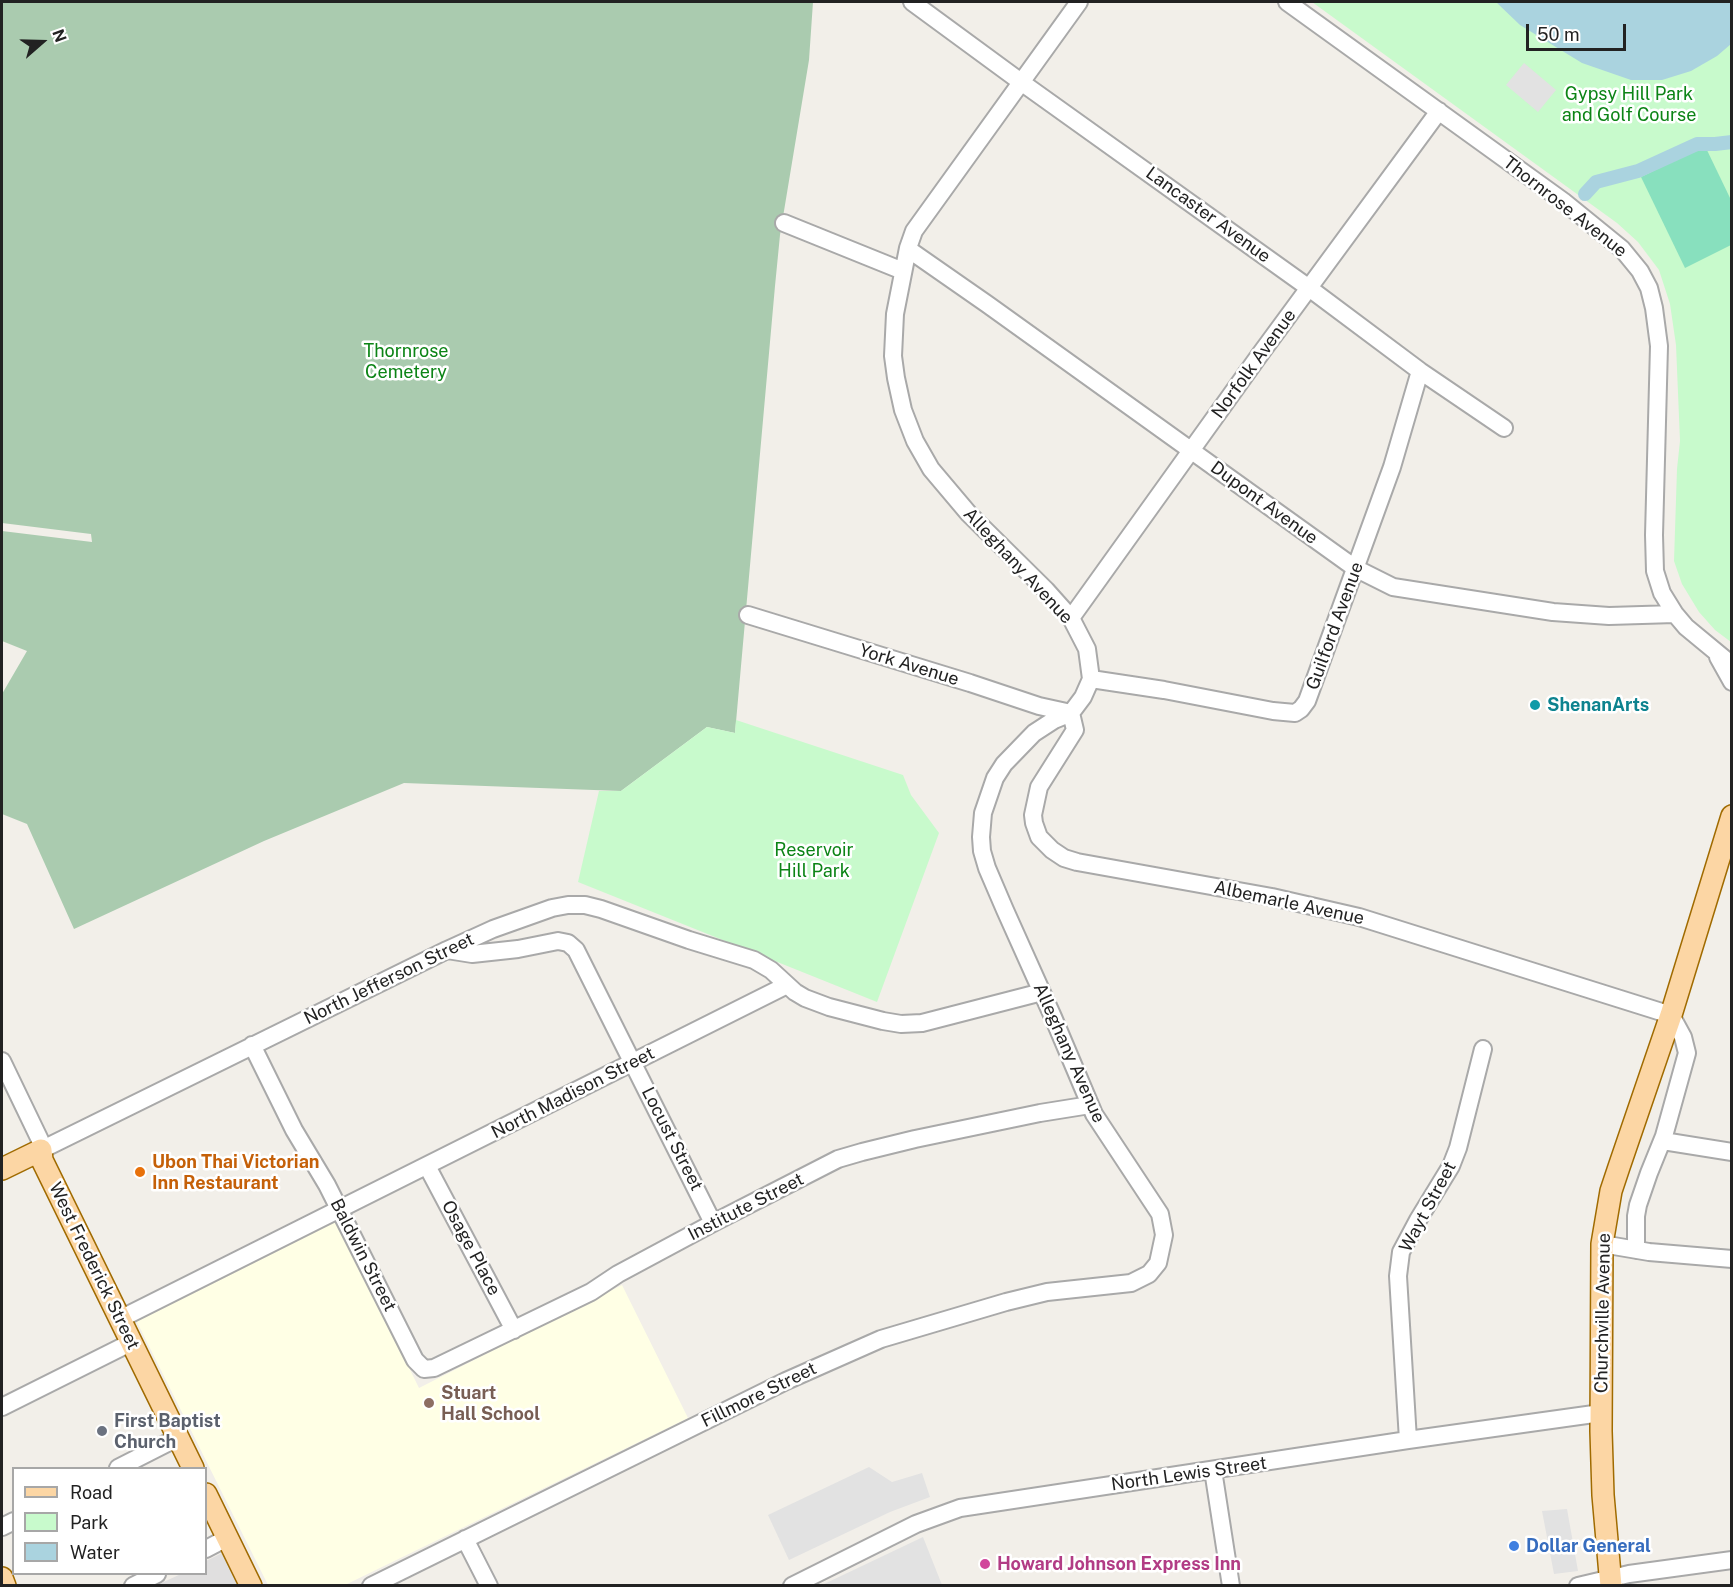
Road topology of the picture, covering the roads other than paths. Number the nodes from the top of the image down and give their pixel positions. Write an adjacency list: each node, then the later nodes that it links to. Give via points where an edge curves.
1 (912, 2): 4 (street, Lancaster Avenue)
2 (1079, 2): 4 (street, Alleghany Avenue)
3 (1287, 2): 5 (street, Thornrose Avenue)
4 (1021, 82): 7 (street, Alleghany Avenue, via 933,202 914,231); 9 (street, Lancaster Avenue)
5 (1439, 111): 9 (street, Norfolk Avenue); 14 (street, Thornrose Avenue, via 1598,229 1627,254 1646,281 1659,346 1655,571)
6 (784, 223): 8 (street)
7 (908, 249): 8 (street, Alleghany Avenue); 12 (street, Dupont Avenue)
8 (903, 271): 16 (street, Alleghany Avenue, via 894,321 893,356 899,394 915,441 937,478)
9 (1309, 288): 10 (street, Lancaster Avenue); 12 (street, Norfolk Avenue)
10 (1420, 371): 11 (street, Lancaster Avenue); 13 (street, Guilford Avenue, via 1392,467)
11 (1504, 428)
12 (1191, 450): 13 (street, Dupont Avenue); 16 (street, Norfolk Avenue)
13 (1355, 568): 14 (street, Dupont Avenue, via 1393,587 1552,612 1609,616); 20 (street, Guilford Avenue, via 1307,701 1295,713)
14 (1675, 614): 17 (street, Thornrose Avenue)
15 (748, 615): 22 (street, York Avenue)
16 (1071, 618): 20 (street, Alleghany Avenue, via 1087,650)
17 (1714, 651): 18 (street); 19 (street, Thornrose Avenue); 21 (street)
18 (1731, 657)
19 (1731, 665)
20 (1090, 679): 22 (street)
21 (1731, 682)
22 (1071, 713): 26 (street, Alleghany Avenue, via 1034,733 1004,764 991,785 982,821 987,868); 27 (street, Albemarle Avenue, via 1075,730 1038,787 1033,807 1039,837 1064,858 1359,917)
23 (1731, 816): 27 (main road, Churchville Avenue)
24 (447, 950): 25 (street, North Jefferson Street, via 552,908 585,905 754,960); 28 (street, North Jefferson Street); 31 (street, Locust Street, via 472,954 558,941 568,943 576,950)
25 (787, 985): 26 (street, via 805,998 829,1007 883,1021 913,1024); 31 (street, North Madison Street)
26 (1042, 992): 32 (street, Alleghany Avenue)
27 (1671, 1015): 33 (street, Churchville Avenue, via 1687,1053); 40 (main road, Churchville Avenue, via 1611,1191)
28 (252, 1045): 34 (street, North Jefferson Street); 38 (street, Baldwin Street)
29 (1483, 1050): 51 (street, Wayt Street, via 1451,1167 1401,1252 1398,1276)
30 (2, 1061): 34 (street, West Frederick Street, via 40,1140)
31 (633, 1063): 36 (street, North Madison Street); 39 (street, Locust Street)
32 (1090, 1105): 39 (street, Institute Street, via 856,1153); 42 (street, Alleghany Avenue, via 1103,1131 1160,1214 1164,1235)
33 (1663, 1141): 35 (street); 41 (street, Churchville Avenue, via 1638,1205)
34 (41, 1150): 37 (main road, North Jefferson Street); 44 (main road, West Frederick Street, via 42,1160)
35 (1731, 1152)
36 (427, 1166): 38 (street, North Madison Street); 45 (street, Osage Place)
37 (2, 1169)
38 (340, 1210): 44 (street, North Madison Street); 47 (street, Baldwin Street, via 415,1360)
39 (713, 1223): 45 (street, Institute Street)
40 (1602, 1244): 41 (street); 49 (main road, Churchville Avenue)
41 (1636, 1250): 43 (street)
42 (1160, 1257): 57 (street, Fillmore Street, via 1149,1274 1136,1282 1047,1292 881,1339 786,1380)
43 (1731, 1259)
44 (120, 1319): 46 (main road, West Frederick Street)
45 (514, 1330): 47 (street, Institute Street, via 434,1368)
46 (132, 1342): 48 (street); 50 (main road, West Frederick Street)
47 (424, 1369)
48 (2, 1407)
49 (1601, 1413): 51 (street, North Lewis Street); 62 (main road, Churchville Avenue)
50 (177, 1438): 52 (street); 53 (main road, West Frederick Street)
51 (1408, 1440): 54 (street, North Lewis Street)
52 (120, 1467)
53 (192, 1467)
54 (1214, 1470): 68 (street, North Lewis Street, via 952,1510); 69 (street)
55 (207, 1496): 56 (main road)
56 (227, 1538): 58 (street); 65 (main road)
57 (465, 1539): 66 (street, Fillmore Street); 67 (street)
58 (207, 1548)
59 (1731, 1560): 62 (street, via 1629,1574)
60 (155, 1575): 64 (street)
61 (2, 1578): 63 (main road)
62 (1611, 1582): 70 (street)
63 (5, 1586)
64 (133, 1586)
65 (251, 1586)
66 (371, 1586)
67 (489, 1586)
68 (792, 1586)
69 (1232, 1586)
70 (1578, 1586)

